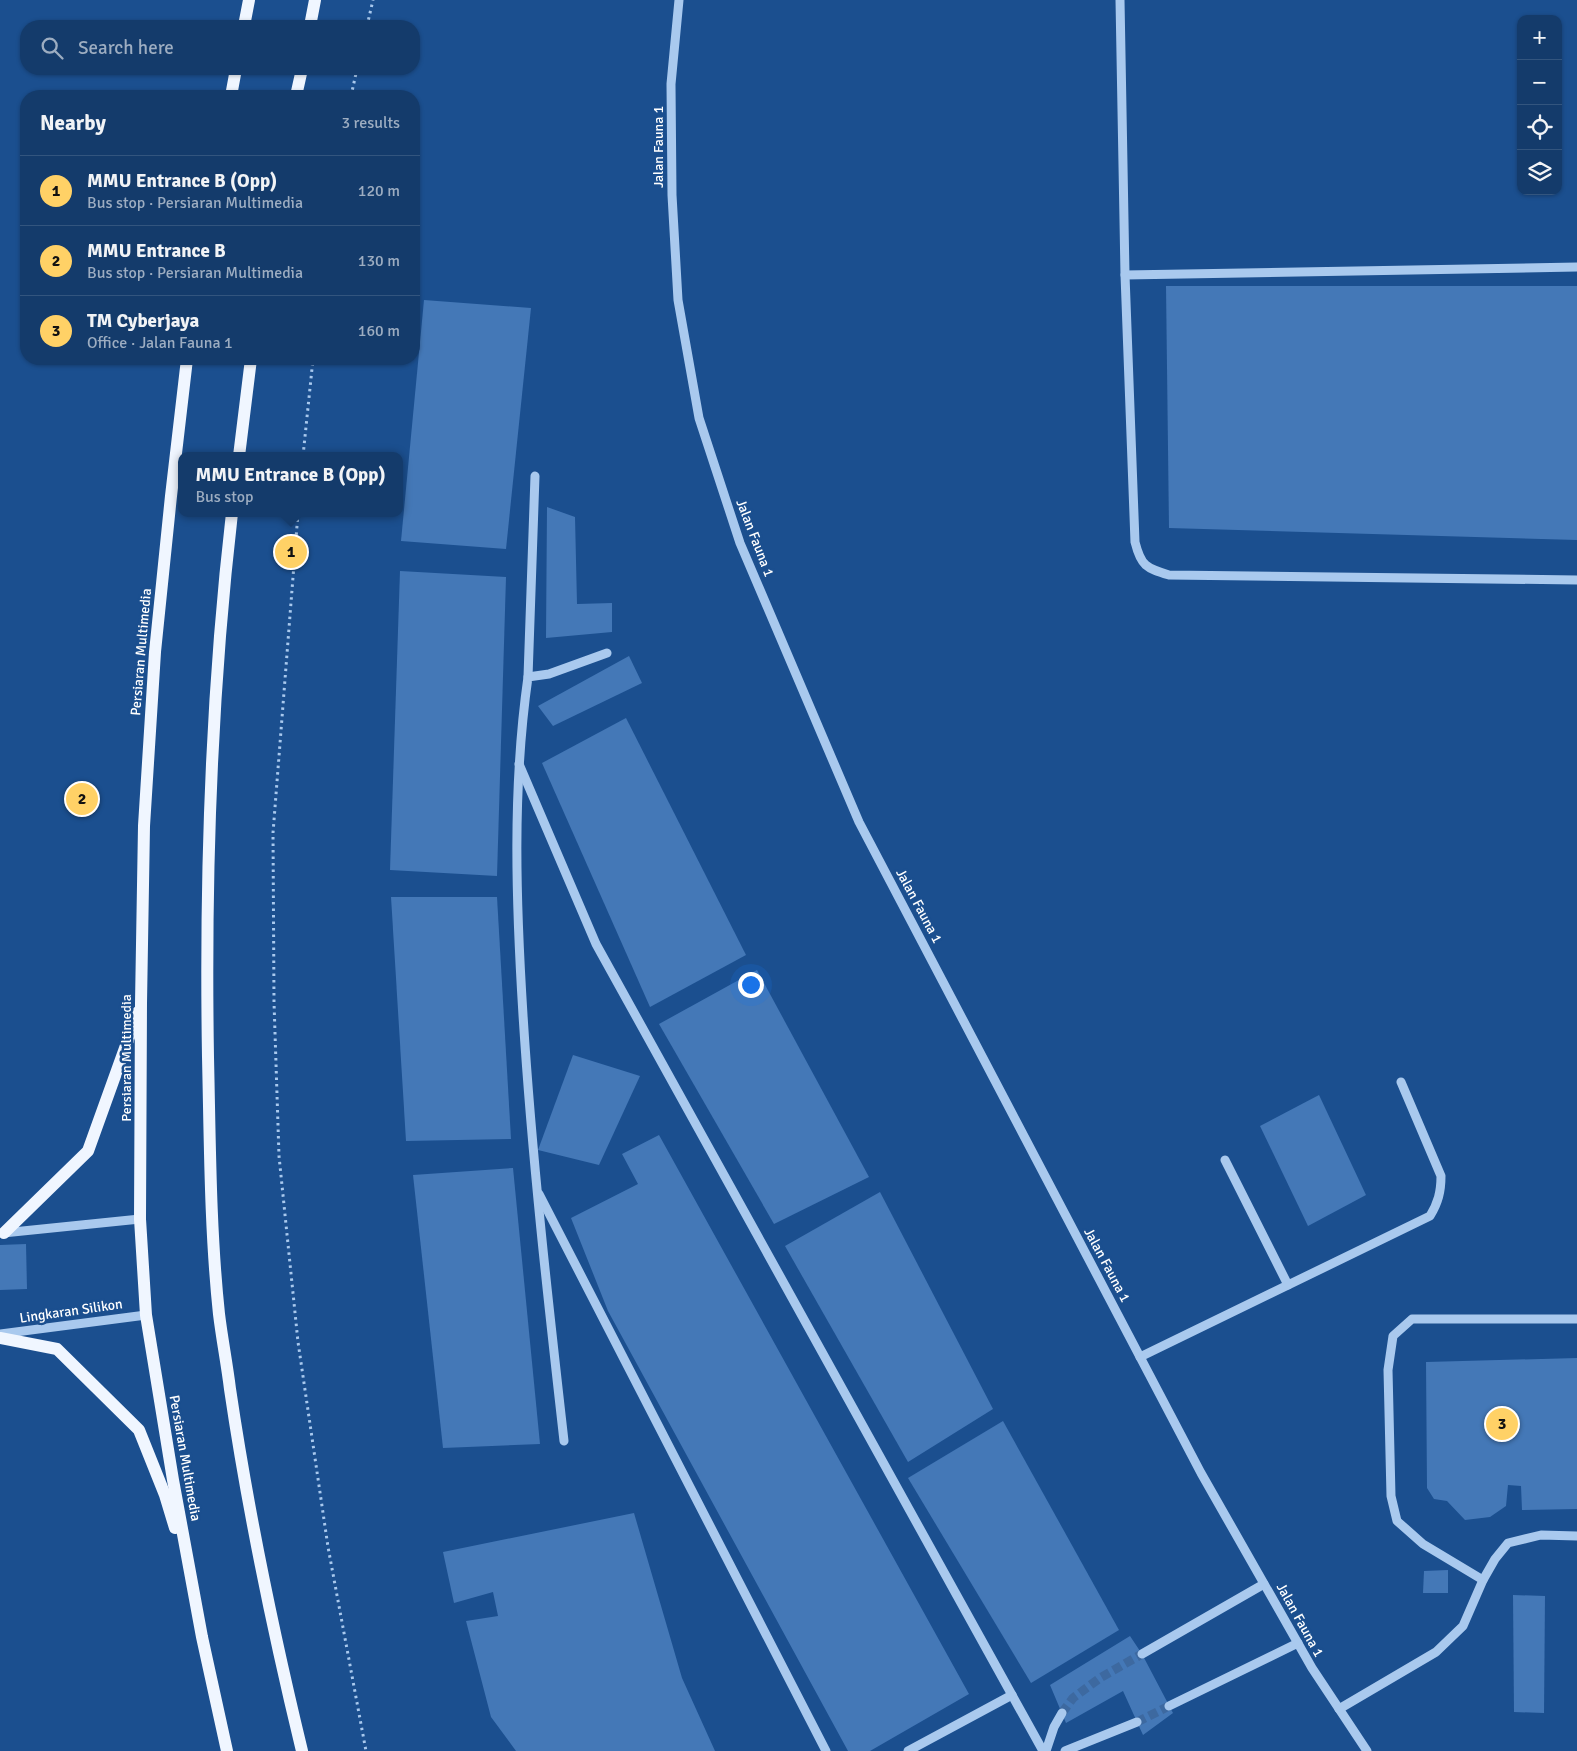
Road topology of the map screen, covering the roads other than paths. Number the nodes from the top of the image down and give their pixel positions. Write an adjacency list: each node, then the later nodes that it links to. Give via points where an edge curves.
1 (249, 0): 5 (main road)
2 (315, 0): 6 (main road)
3 (679, 0): 33 (street, Jalan Fauna 1, via 671,84 672,194 678,300 700,418 740,543 860,822)
4 (1120, 0): 12 (street)
5 (245, 20)
6 (311, 20)
7 (235, 75): 9 (main road)
8 (301, 75): 10 (main road)
9 (232, 90)
10 (297, 90)
11 (1577, 267): 12 (street)
12 (1126, 275): 18 (street, via 1135,542 1139,558 1151,570 1169,575)
13 (186, 365): 22 (main road, Persiaran Multimedia, via 155,652 144,826)
14 (251, 365): 15 (main road)
15 (240, 452)
16 (535, 476): 20 (street)
17 (232, 517): 47 (main road, via 218,656 209,824 206,952 212,1216 219,1314 250,1515)
18 (1577, 580)
19 (607, 653): 20 (street, via 549,674)
20 (528, 677): 21 (street)
21 (519, 764): 25 (street, via 519,948); 41 (street, via 596,944)
22 (141, 1003): 26 (main road, Persiaran Multimedia); 27 (main road, via 88,1151)
23 (1401, 1082): 28 (street, via 1441,1176 1438,1203 1430,1216)
24 (1225, 1160): 28 (street)
25 (536, 1189): 34 (street); 48 (street)
26 (140, 1219): 27 (street); 29 (main road, Persiaran Multimedia)
27 (2, 1233)
28 (1288, 1285): 33 (street)
29 (146, 1315): 31 (street, Lingkaran Silikon); 38 (main road, Persiaran Multimedia)
30 (1577, 1319): 36 (street, via 1412,1319 1393,1336 1388,1370 1390,1477 1397,1521 1423,1544)
31 (0, 1334)
32 (0, 1338): 38 (main road, via 57,1349 139,1430 165,1495)
33 (1140, 1357): 37 (street, Jalan Fauna 1)
34 (564, 1442)
35 (1577, 1536): 36 (street, via 1541,1535 1508,1544)
36 (1483, 1580): 43 (street, via 1463,1626 1449,1641 1436,1652)
37 (1264, 1584): 39 (street, Jalan Fauna 1); 40 (street)
38 (192, 1585): 46 (main road, Persiaran Multimedia)
39 (1298, 1644): 42 (street); 43 (street, Jalan Fauna 1)
40 (1142, 1654)
41 (1012, 1695): 49 (street); 50 (street)
42 (1170, 1706)
43 (1339, 1709): 52 (street, Jalan Fauna 1)
44 (1062, 1713): 50 (street)
45 (1137, 1722): 51 (street)
46 (227, 1751)
47 (302, 1751)
48 (826, 1751)
49 (908, 1751)
50 (1044, 1751)
51 (1065, 1751)
52 (1367, 1751)

